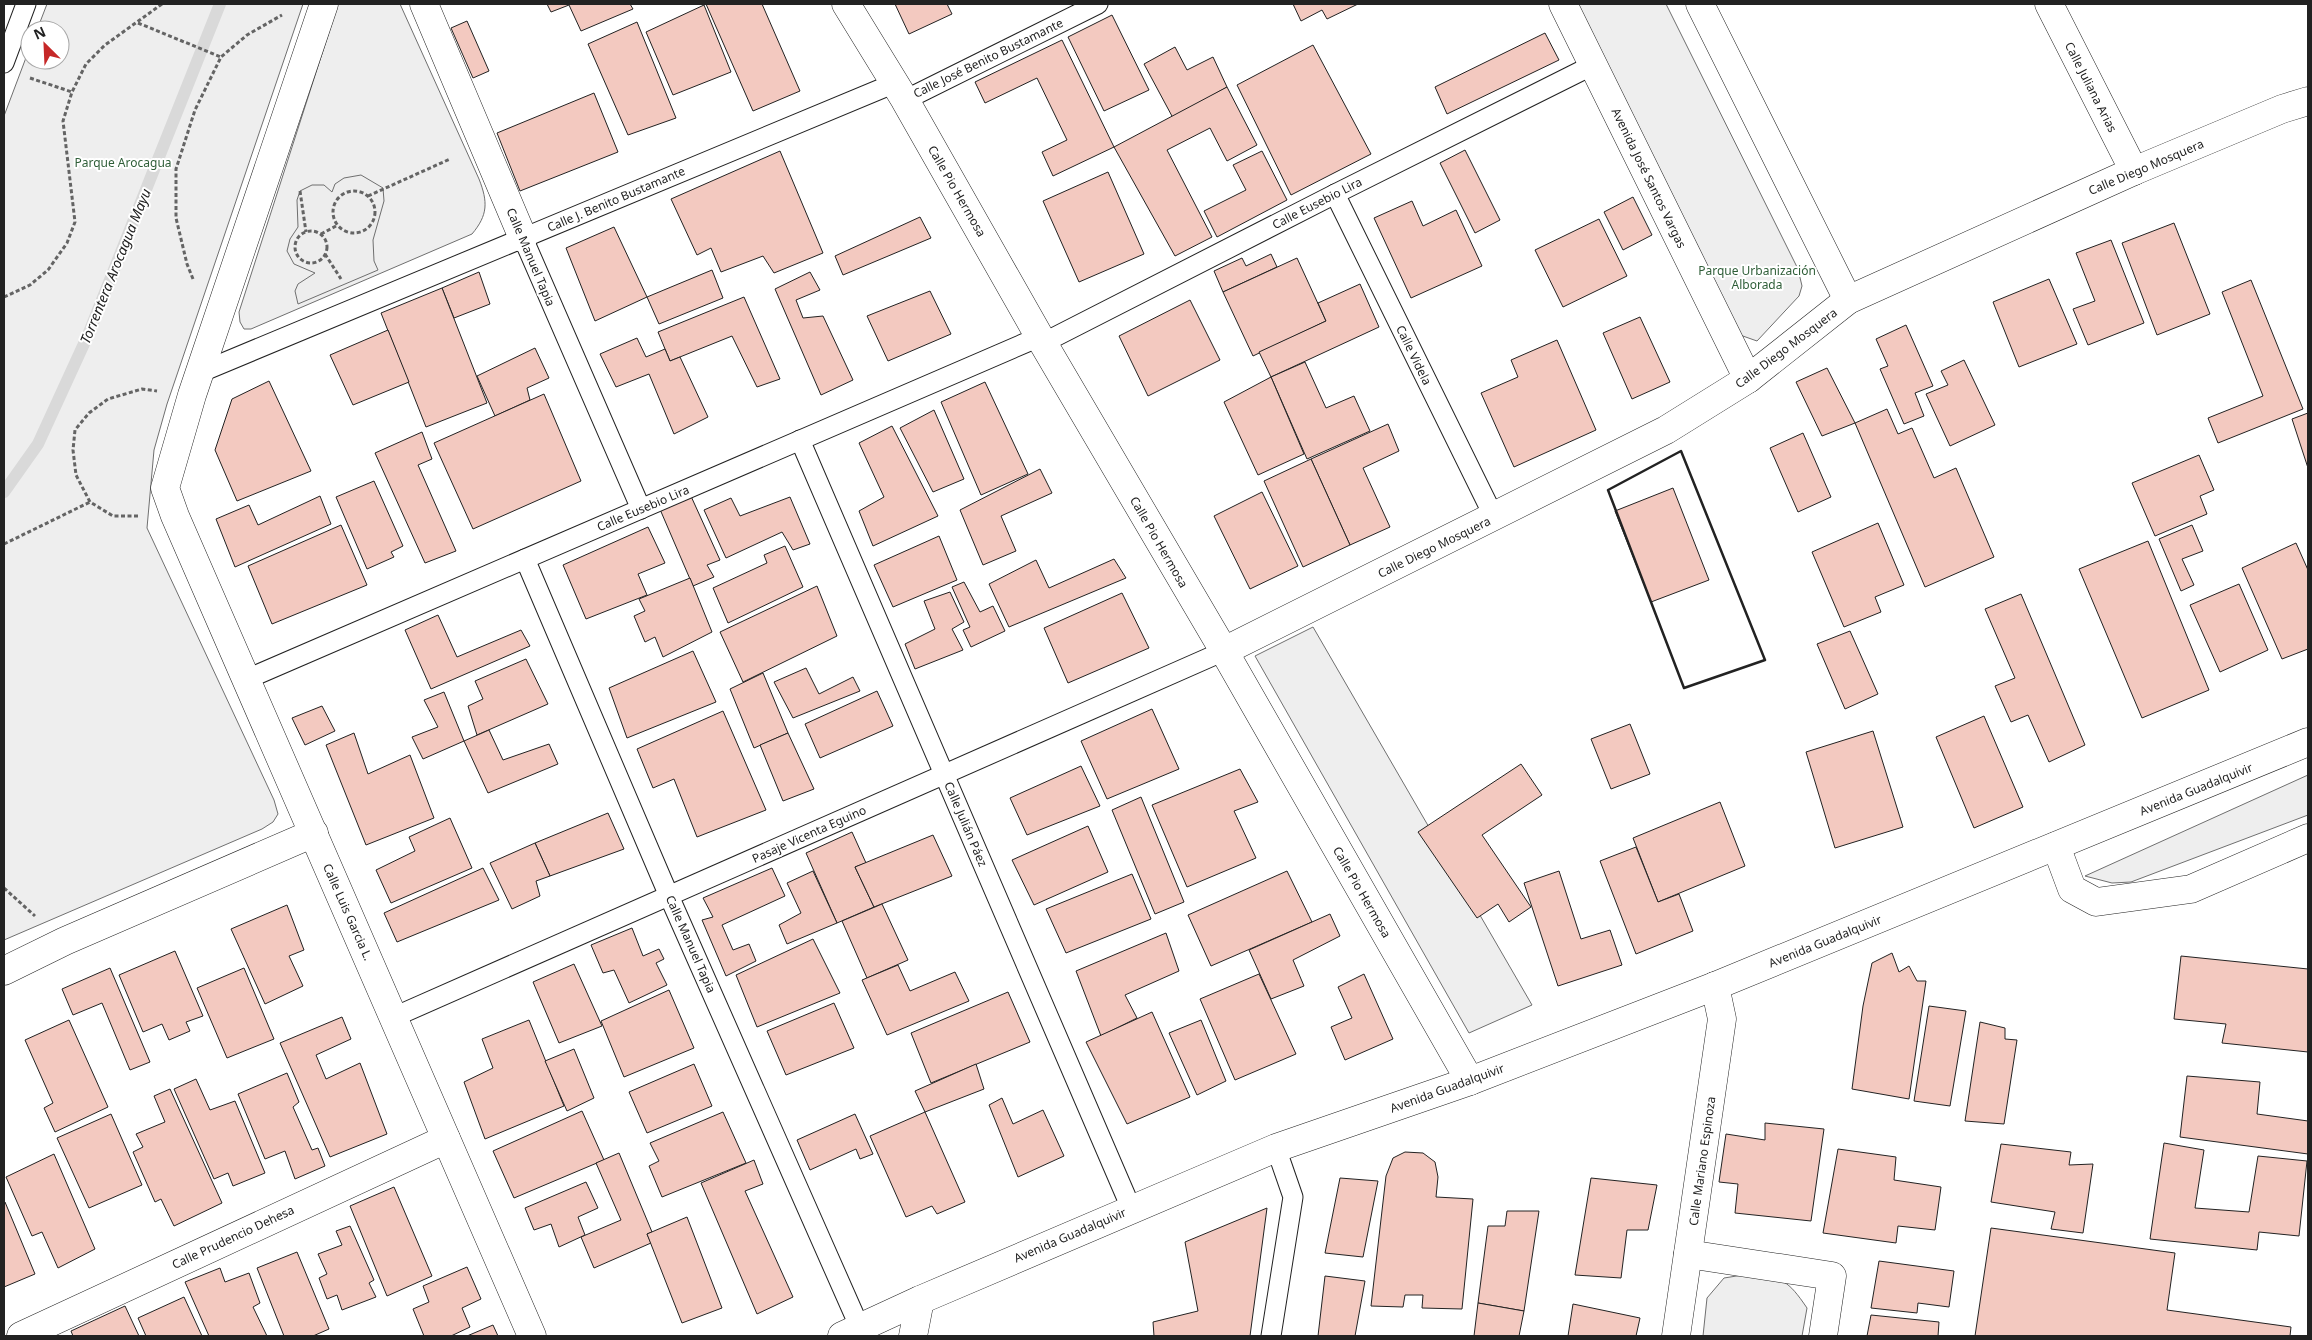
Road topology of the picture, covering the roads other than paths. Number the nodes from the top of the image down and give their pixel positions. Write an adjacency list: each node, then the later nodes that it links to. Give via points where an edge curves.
1 (26, 4): 9 (lane)
2 (324, 4): 19 (street)
3 (424, 4): 15 (street, Calle Manuel Tapia)
4 (846, 4): 11 (street, Calle Pio Hermosa)
5 (1098, 4): 11 (lane, Calle José Benito Bustamante)
6 (1563, 4): 10 (street, Avenida José Santos Vargas)
7 (1700, 4): 16 (street)
8 (2050, 4): 13 (street, Calle Juliana Arias)
9 (4, 63)
10 (1593, 65): 14 (lane, Calle Eusebio Lira); 18 (street, Avenida José Santos Vargas)
11 (900, 91): 15 (lane, Calle J. Benito Bustamante); 17 (street, Calle Pio Hermosa)
12 (2308, 101): 13 (street, Calle Diego Mosquera)
13 (2134, 171): 16 (street, Calle Diego Mosquera)
14 (1335, 194): 17 (lane, Calle Eusebio Lira); 22 (lane, Calle Videla)
15 (522, 238): 19 (lane, Calle J. Benito Bustamante); 21 (lane, Calle Manuel Tapia)
16 (1848, 300): 18 (street, Calle Diego Mosquera)
17 (1041, 340): 20 (lane, Calle Eusebio Lira); 24 (street, Calle Pio Hermosa)
18 (1748, 379): 22 (street, Calle Diego Mosquera, via 1666,430)
19 (196, 384): 25 (street, Calle Luis Garcia L., via 165,488)
20 (800, 440): 21 (lane, Calle Eusebio Lira); 27 (lane, Calle Julián Páez)
21 (641, 509): 23 (lane, Calle Eusebio Lira)
22 (1494, 517): 24 (street, Calle Diego Mosquera)
23 (525, 559): 25 (lane, Calle Eusebio Lira); 31 (lane, Calle Manuel Tapia)
24 (1224, 651): 27 (lane, Pasaje Vicenta Eguino); 35 (street, Calle Pio Hermosa)
25 (247, 679): 28 (street, Calle Luis Garcia L.)
26 (2308, 742): 30 (street, Avenida Guadalquivir)
27 (944, 775): 31 (lane, Pasaje Vicenta Eguino); 38 (lane, Calle Julián Páez)
28 (314, 833): 32 (street, via 65,941); 34 (street, Calle Luis Garcia L.)
29 (2308, 838): 30 (street, via 2191,889 2096,902 2072,889)
30 (2056, 846): 33 (street, Avenida Guadalquivir)
31 (669, 896): 34 (lane, Pasaje Vicenta Eguino); 41 (lane, Calle Manuel Tapia)
32 (4, 971)
33 (1715, 986): 35 (street, Avenida Guadalquivir); 39 (street, Calle Mariano Espinoza, via 1722,1020)
34 (394, 1017): 36 (street, Calle Luis Garcia L.)
35 (1470, 1081): 37 (street, Avenida Guadalquivir)
36 (446, 1139): 42 (street, Calle Prudencio Dehesa); 43 (street, Calle Luis Garcia L.)
37 (1276, 1148): 38 (street, Avenida Guadalquivir); 45 (lane, via 1293,1197)
38 (1131, 1208): 40 (street, Avenida Guadalquivir)
39 (1688, 1254): 46 (street, Calle Mariano Espinoza); 47 (street, via 1832,1276)
40 (920, 1300): 41 (street, Avenida Guadalquivir); 44 (street)
41 (851, 1332)
42 (21, 1336)
43 (532, 1336)
44 (913, 1336)
45 (1271, 1336)
46 (1676, 1336)
47 (1823, 1336)

